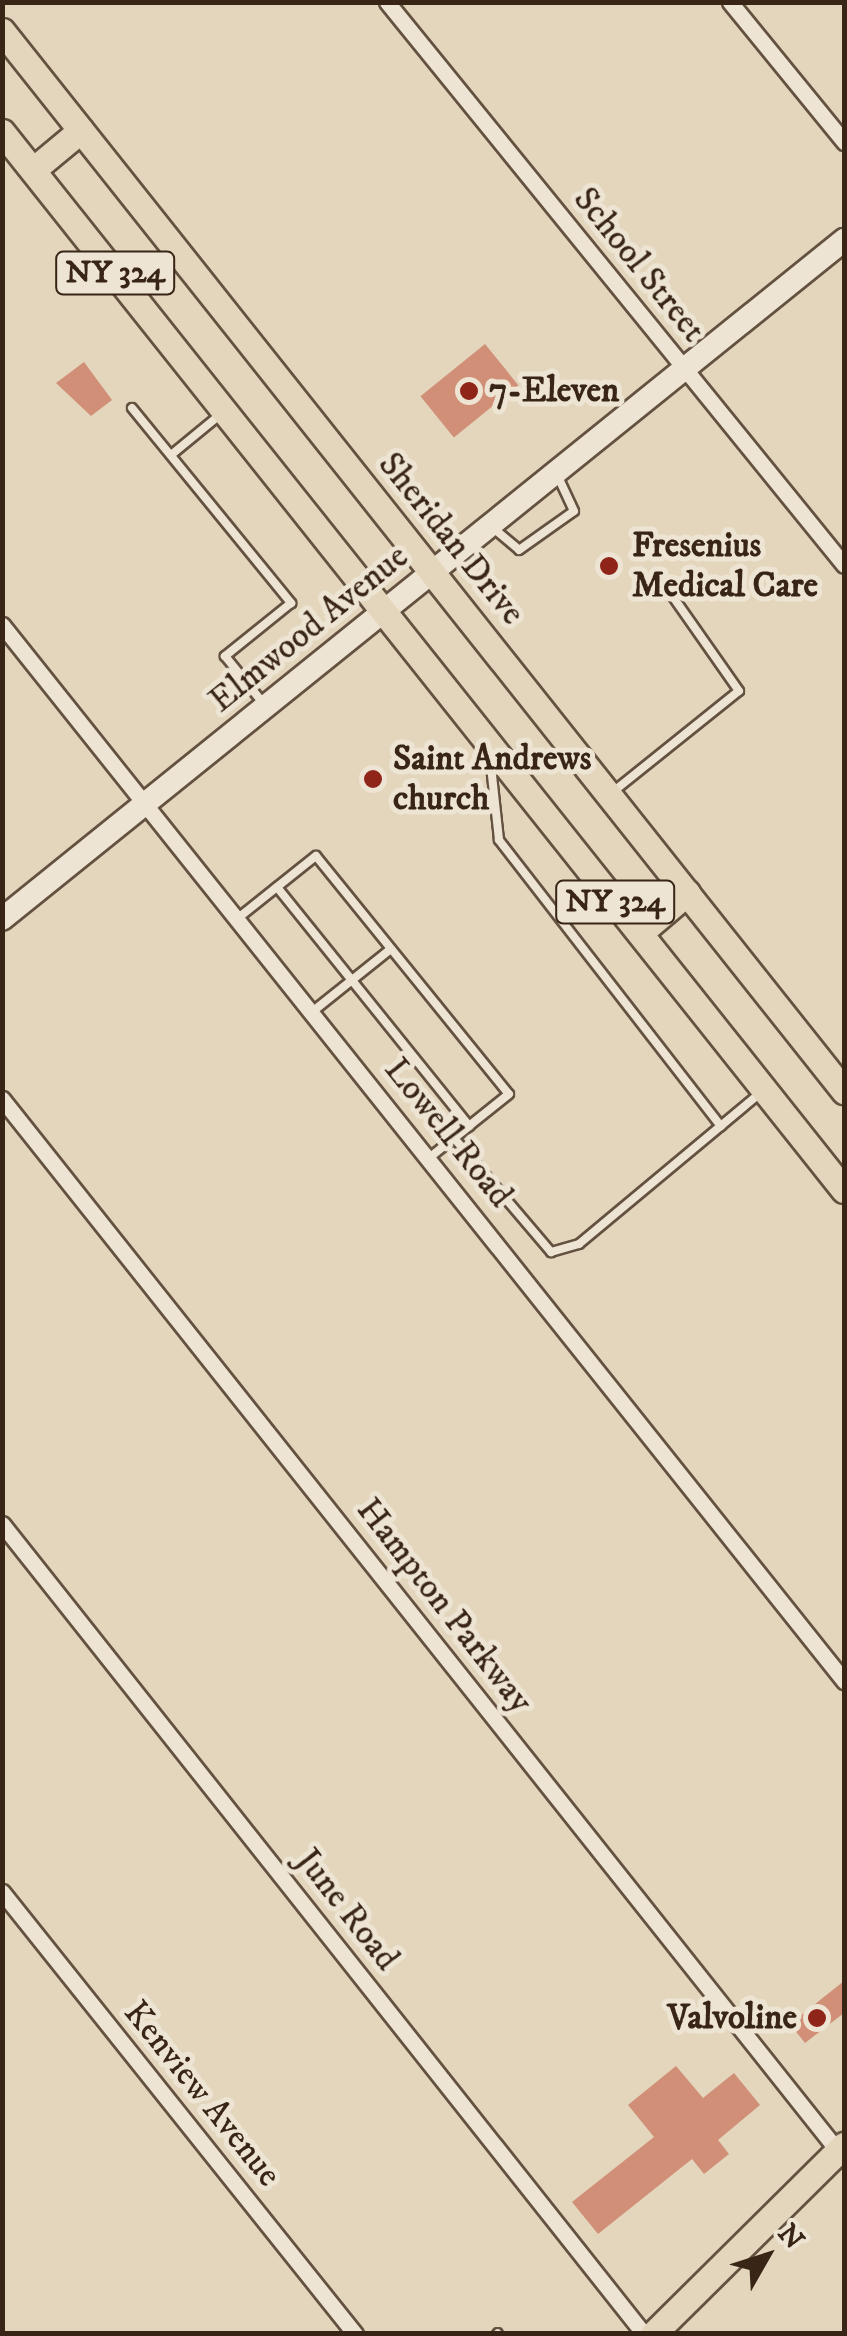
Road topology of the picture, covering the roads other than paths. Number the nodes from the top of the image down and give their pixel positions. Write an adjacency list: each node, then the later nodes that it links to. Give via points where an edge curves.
1 (388, 2): 9 (street, School Street)
2 (730, 2): 6 (street)
3 (2, 31): 4 (main road, Sheridan Drive / NY 324)
4 (82, 130): 7 (main road); 16 (main road, Sheridan Drive / NY 324)
5 (2, 132): 7 (main road, NY 324)
6 (844, 142)
7 (33, 170): 11 (main road, NY 324)
8 (844, 240): 9 (street, Elmwood Avenue)
9 (685, 369): 13 (street, Elmwood Avenue); 15 (street, School Street)
10 (132, 408): 12 (lane)
11 (225, 411): 12 (lane); 18 (main road, NY 324)
12 (171, 455): 20 (lane, via 290,603 226,656)
13 (557, 475): 14 (street, Elmwood Avenue); 14 (lane, via 574,511 519,550)
14 (492, 527): 16 (street, Elmwood Avenue)
15 (844, 565)
16 (434, 574): 18 (street, Elmwood Avenue); 22 (main road, Sheridan Drive / NY 324)
17 (674, 598): 22 (lane, via 739,691)
18 (386, 613): 20 (street, Elmwood Avenue); 21 (main road, NY 324)
19 (2, 625): 23 (street, Lowell Road)
20 (268, 708): 23 (street, Elmwood Avenue)
21 (489, 743): 28 (main road, NY 324); 36 (lane, via 498,840)
22 (609, 795): 25 (main road, Sheridan Drive / NY 324)
23 (146, 805): 26 (street, Lowell Road); 27 (street, Elmwood Avenue)
24 (277, 887): 26 (lane); 29 (lane, via 316,856); 30 (lane)
25 (687, 893): 28 (main road); 33 (main road, Sheridan Drive / NY 324)
26 (237, 919): 31 (street, Lowell Road)
27 (2, 920)
28 (640, 933): 32 (main road, NY 324)
29 (391, 949): 30 (lane); 35 (lane, via 509,1094)
30 (352, 980): 31 (lane); 35 (lane)
31 (312, 1012): 38 (street, Lowell Road)
32 (764, 1089): 36 (lane); 39 (main road, NY 324)
33 (844, 1091)
34 (2, 1099): 43 (street, Hampton Parkway)
35 (469, 1126): 37 (lane)
36 (720, 1126): 37 (lane, via 579,1244 552,1252)
37 (454, 1138): 38 (lane)
38 (430, 1157): 41 (street, Lowell Road)
39 (844, 1190)
40 (2, 1524): 45 (street, June Road)
41 (844, 1681)
42 (2, 1892): 44 (street, Kenview Avenue)
43 (841, 2148): 46 (main road)
44 (354, 2334)
45 (644, 2334)
46 (653, 2334)

